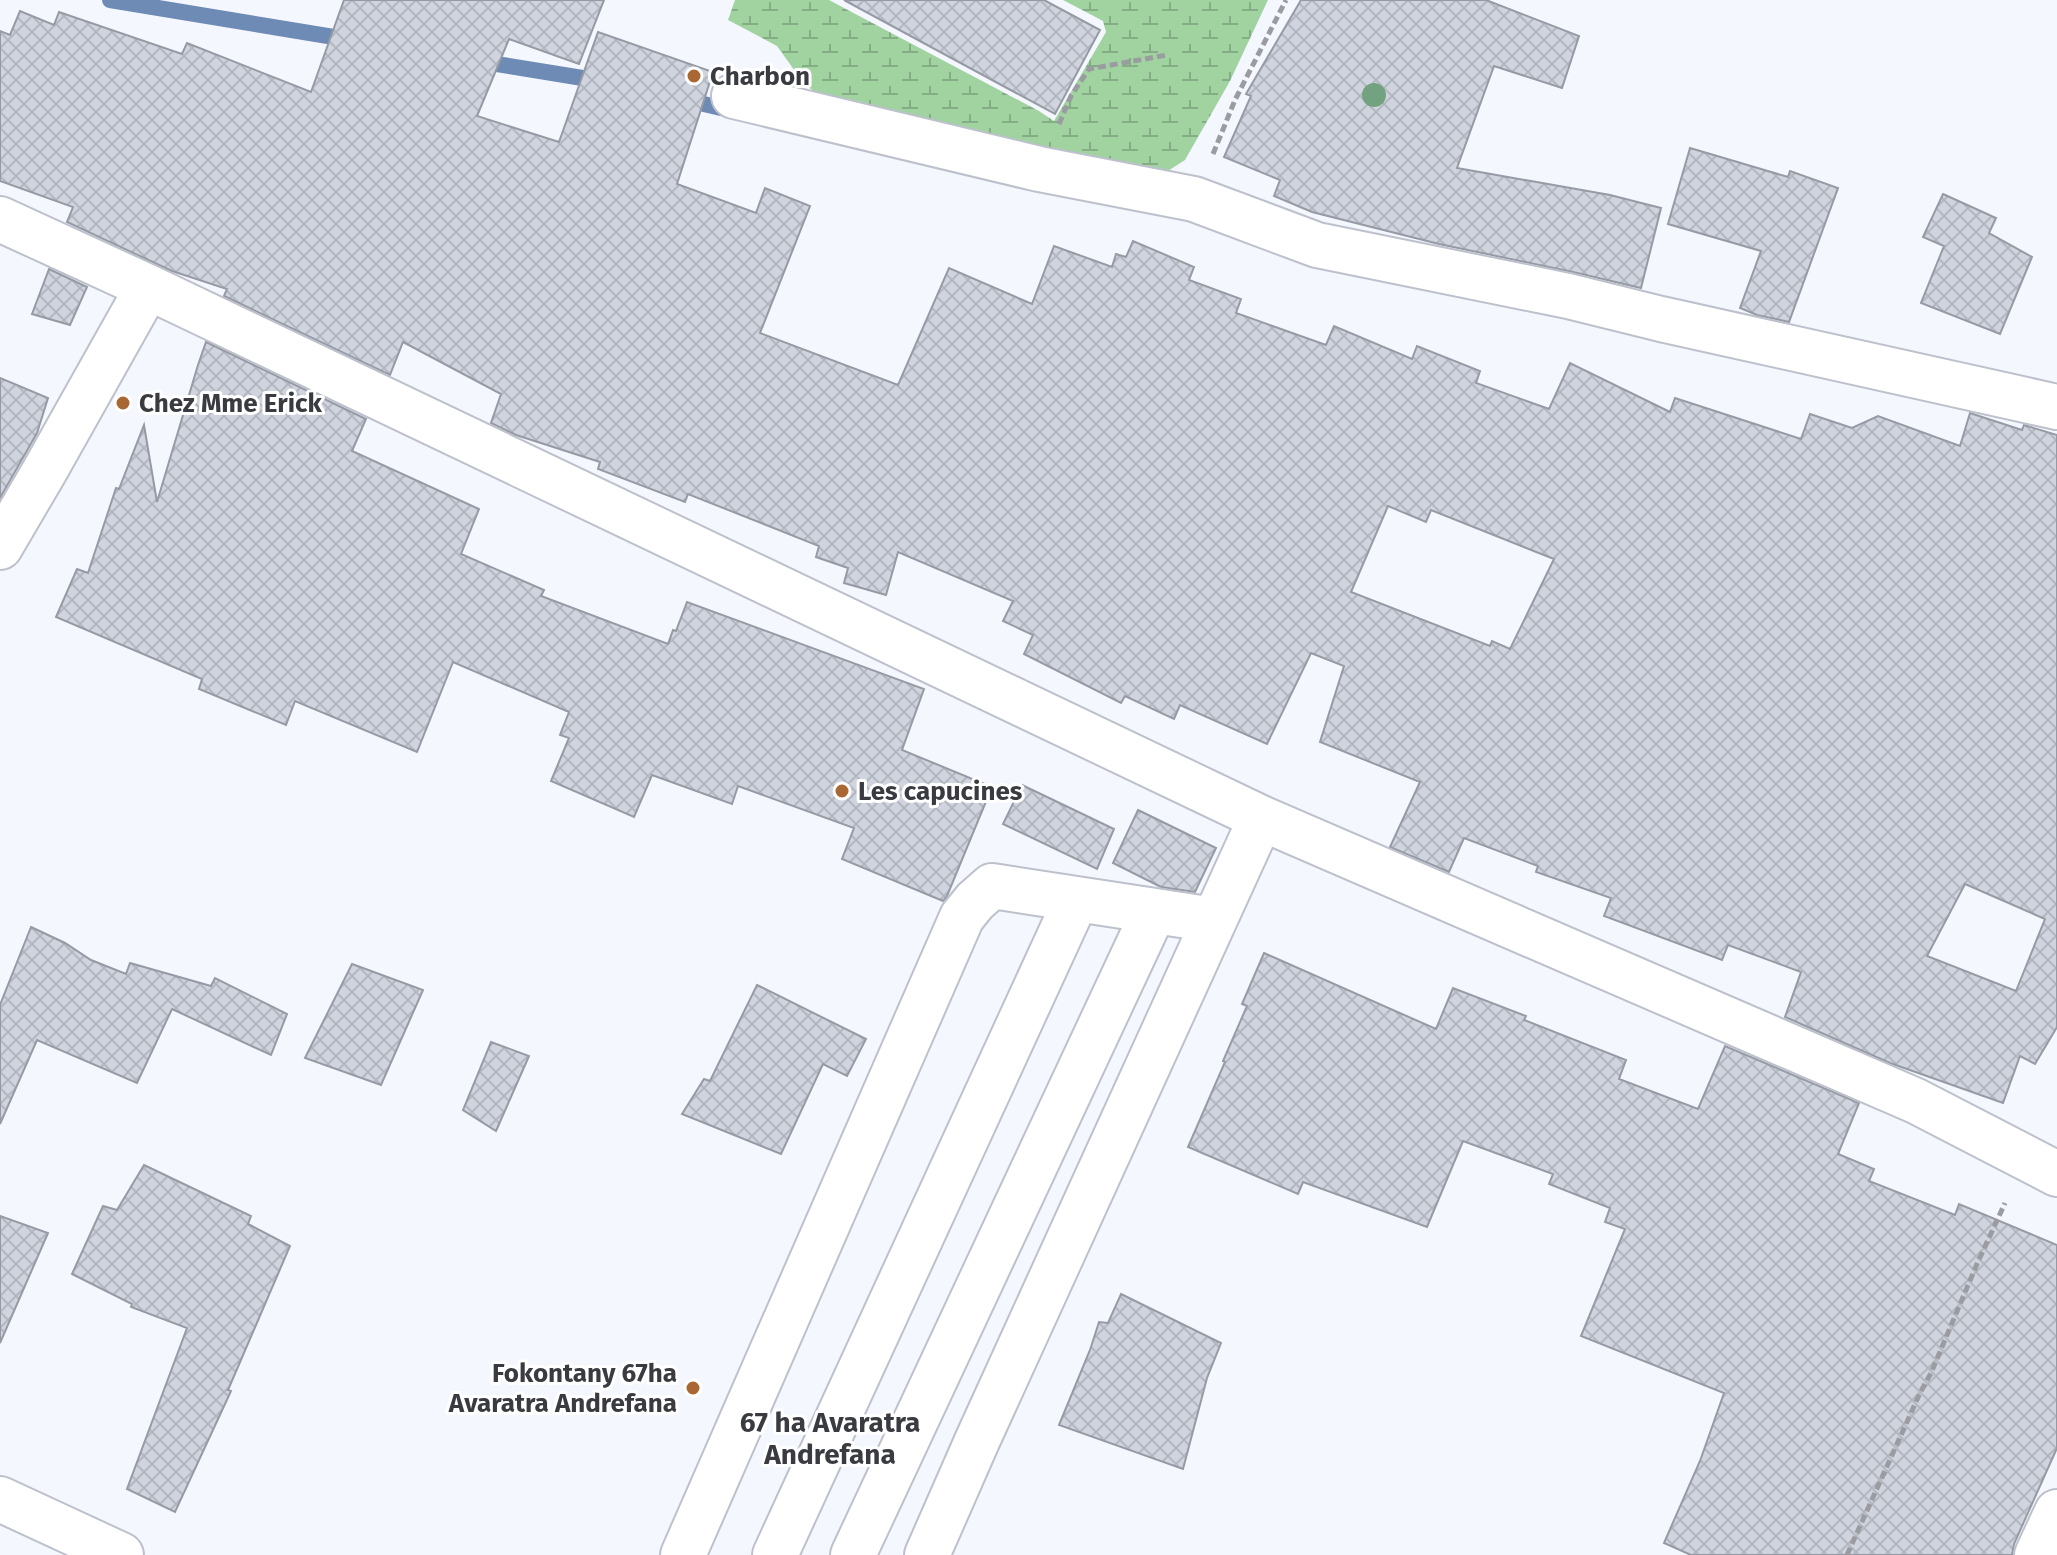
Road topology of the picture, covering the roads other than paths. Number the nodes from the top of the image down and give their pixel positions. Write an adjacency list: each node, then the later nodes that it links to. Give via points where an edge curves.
1 (734, 96): 4 (street, via 1039,169 1194,199 1317,245 1568,296)
2 (0, 219): 3 (street)
3 (148, 287): 5 (street); 6 (street)
4 (2040, 413)
5 (0, 547)
6 (1261, 818): 9 (street); 10 (street, via 1916,1101)
7 (1076, 900): 8 (street); 14 (street, via 992,886 962,917); 15 (street)
8 (1154, 911): 9 (street); 16 (street)
9 (1214, 920): 17 (street)
10 (2042, 1166)
11 (0, 1499): 13 (street)
12 (2057, 1512): 18 (street)
13 (121, 1555)
14 (683, 1555)
15 (775, 1555)
16 (853, 1555)
17 (927, 1555)
18 (2037, 1555)

